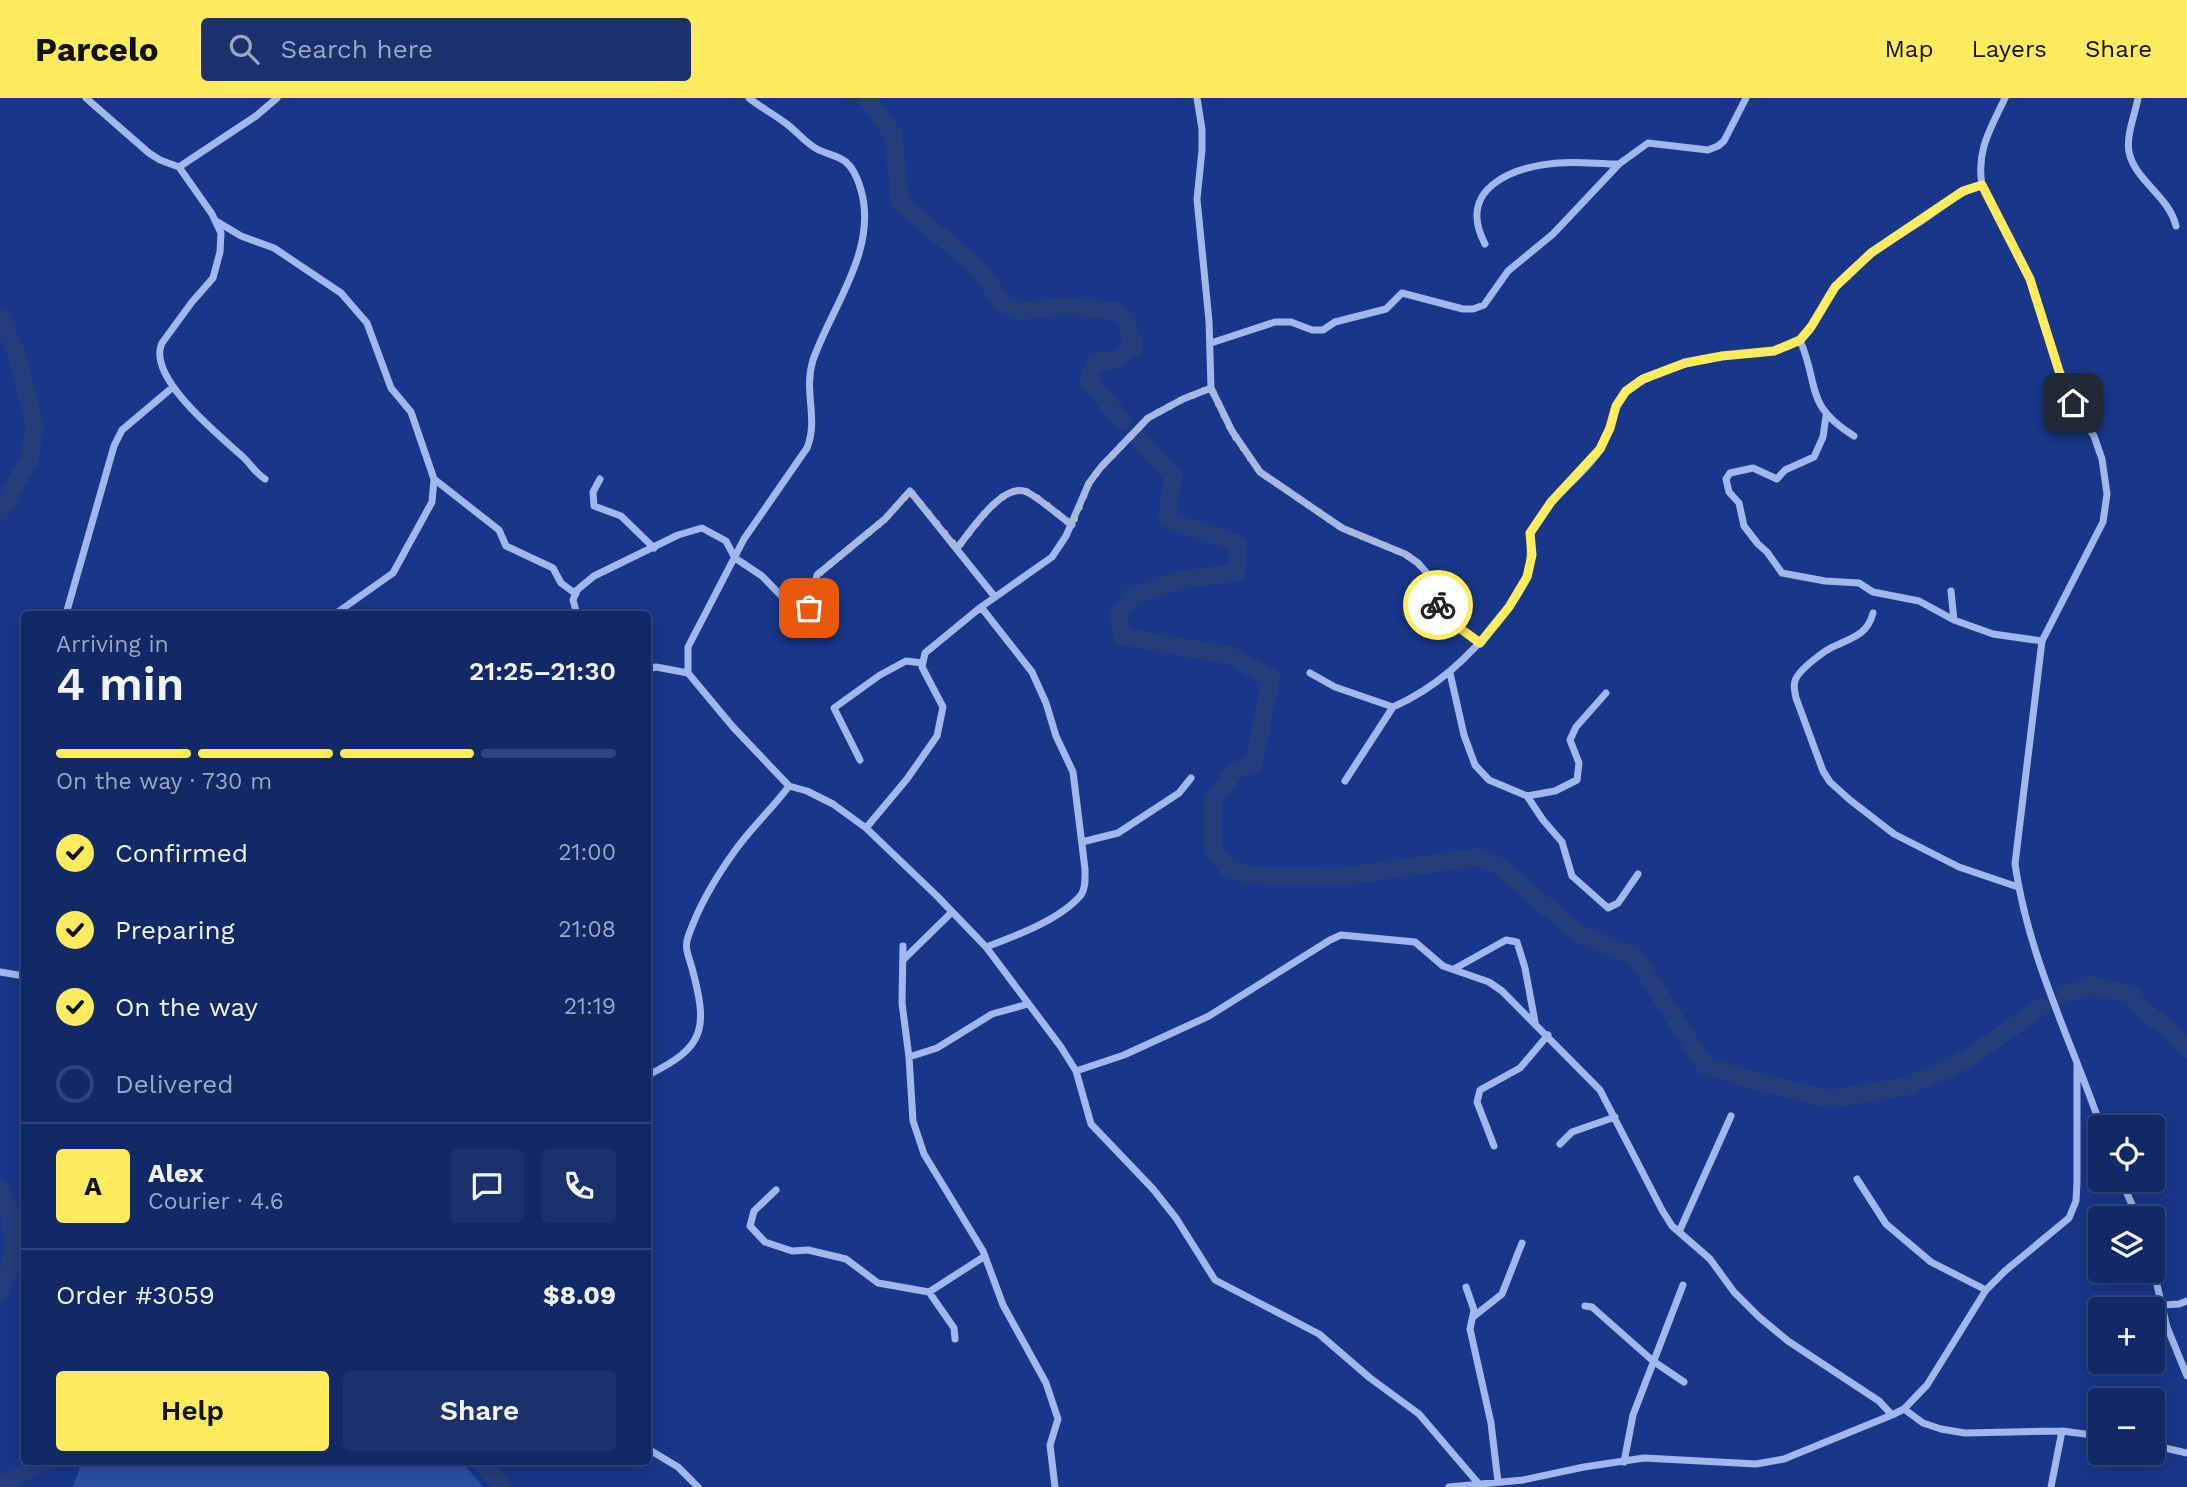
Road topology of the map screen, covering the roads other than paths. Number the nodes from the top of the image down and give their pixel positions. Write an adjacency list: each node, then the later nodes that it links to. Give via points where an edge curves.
1 (86, 98): 9 (street, via 149,153)
2 (277, 98): 9 (street)
3 (749, 98): 26 (street, via 808,143 847,163 858,179 866,217 853,271 809,374 813,434)
4 (1197, 98): 15 (street, via 1202,150 1196,200)
5 (1746, 98): 8 (street, via 1718,146 1647,143)
6 (2005, 98): 10 (street, via 1981,149)
7 (2138, 98): 12 (street, via 2129,152 2170,209)
8 (1619, 164): 13 (street, via 1558,163 1496,181 1485,190 1476,209 1478,232); 15 (street, via 1553,234 1508,271 1484,305 1463,309 1402,293 1386,309 1335,322 1323,330 1275,322)
9 (179, 167): 11 (street)
10 (1982, 185): 14 (street, via 1963,191 1871,253 1835,287); 36 (street, via 2030,279 2073,403 2094,436 2107,494 2103,522)
11 (216, 221): 16 (street, via 221,233 213,278 159,350); 21 (street, via 274,248 319,278 341,293 367,323 391,387 411,412)
12 (2176, 226)
13 (1485, 244)
14 (1800, 340): 18 (street, via 1816,400); 37 (street, via 1774,351 1685,363 1643,379 1626,391 1600,449 1551,502 1530,533 1527,577)
15 (1211, 342): 17 (street)
16 (173, 387): 20 (street); 31 (street, via 122,430 114,446)
17 (1211, 388): 23 (street, via 1148,418 1089,483); 37 (street, via 1232,432 1260,472 1342,528 1418,563 1446,618)
18 (1826, 416): 19 (street); 35 (street, via 1816,455 1785,470 1779,478 1753,468 1727,475 1726,484 1740,503 1744,526 1782,573 1859,583 1873,592 1919,601)
19 (1854, 436)
20 (265, 479)
21 (434, 479): 28 (street, via 499,530 506,546 553,568 561,583); 32 (street, via 432,502 393,573)
22 (600, 479): 24 (street, via 593,492 594,506 621,516)
23 (1072, 525): 25 (street, via 1027,492 1015,489 1001,495); 29 (street, via 1052,557)
24 (654, 548): 26 (street, via 702,528 726,541); 28 (street, via 594,576)
25 (957, 548): 26 (street, via 910,491 885,519 817,575 809,608 792,607 762,576); 29 (street)
26 (735, 558): 40 (street, via 688,647)
27 (1951, 591): 35 (street)
28 (576, 594): 33 (street)
29 (995, 597): 30 (street)
30 (981, 607): 38 (street, via 926,653); 51 (street, via 1032,672 1046,704 1073,772)
31 (67, 611)
32 (339, 611)
33 (576, 611)
34 (1873, 613): 53 (street, via 1858,637 1825,652 1796,678 1796,698 1823,771 1850,800 1894,834 1959,867)
35 (1954, 620): 36 (street, via 1993,634)
36 (2042, 641): 53 (street, via 2017,835)
37 (1480, 643): 42 (street)
38 (922, 663): 45 (street, via 905,661 834,708); 50 (street, via 943,707 937,736)
39 (651, 668): 40 (street)
40 (688, 673): 48 (street)
41 (1310, 673): 44 (street)
42 (1450, 673): 44 (street); 49 (street, via 1475,765 1489,780)
43 (1606, 693): 49 (street, via 1570,740 1579,763 1577,780 1555,791)
44 (1393, 708): 47 (street)
45 (860, 760)
46 (1191, 778): 51 (street, via 1180,793 1118,833)
47 (1345, 781)
48 (789, 786): 50 (street, via 833,804); 67 (street, via 734,852 687,939 701,1007 698,1036 679,1059)
49 (1527, 796): 52 (street, via 1562,842 1572,876 1608,908 1618,904)
50 (866, 828): 54 (street)
51 (1082, 842): 56 (street, via 1082,894 1059,913)
52 (1638, 873)
53 (2018, 887): 65 (street, via 2052,1000)
54 (952, 912): 56 (street); 57 (street)
55 (903, 946): 57 (street)
56 (985, 947): 61 (street)
57 (903, 960): 64 (street)
58 (1454, 969): 62 (street, via 1489,982); 62 (street, via 1506,940 1517,942); 66 (street, via 1415,942 1341,936 1209,1016 1124,1055)
59 (0, 972): 60 (street)
60 (21, 975)
61 (1028, 1004): 64 (street, via 992,1014 937,1048); 66 (street)
62 (1535, 1023): 63 (street)
63 (1548, 1035): 70 (street, via 1600,1090); 72 (street, via 1520,1068 1480,1090 1478,1102)
64 (909, 1057): 77 (street, via 913,1121 924,1154)
65 (2077, 1062): 68 (street); 80 (street, via 2076,1201 2069,1218)
66 (1076, 1071): 100 (street, via 1091,1124 1153,1189 1215,1280 1319,1334 1419,1414)
67 (651, 1073)
68 (2097, 1115)
69 (1731, 1116): 75 (street)
70 (1615, 1117): 71 (street, via 1572,1132); 75 (street, via 1662,1210)
71 (1560, 1144)
72 (1494, 1146)
73 (1857, 1180): 80 (street, via 1886,1224 1931,1262)
74 (776, 1190): 81 (street, via 754,1210 750,1226 765,1242 846,1259 878,1283)
75 (1679, 1232): 92 (street, via 1710,1259 1759,1317 1879,1401)
76 (1522, 1242): 85 (street, via 1502,1294)
77 (985, 1256): 81 (street); 103 (street, via 1003,1305 1046,1383 1058,1419 1050,1445)
78 (1683, 1285): 88 (street)
79 (1466, 1287): 85 (street)
80 (1986, 1290): 91 (street, via 1927,1385)
81 (929, 1292): 87 (street, via 954,1328)
82 (2187, 1300): 83 (street)
83 (2165, 1305)
84 (1585, 1306): 88 (street, via 1592,1307)
85 (1473, 1317): 99 (street, via 1470,1329 1491,1423)
86 (2165, 1318): 89 (street)
87 (955, 1339)
88 (1653, 1361): 90 (street); 98 (street, via 1633,1415)
89 (2187, 1376)
90 (1684, 1382)
91 (1904, 1409): 92 (street); 93 (street, via 1923,1423 1965,1433)
92 (1892, 1415): 98 (street, via 1784,1459 1756,1464 1644,1458)
93 (2062, 1431): 94 (street); 105 (street)
94 (2088, 1434)
95 (2165, 1448): 97 (street)
96 (651, 1450): 102 (street)
97 (2187, 1453)
98 (1624, 1462): 101 (street, via 1584,1467)
99 (1498, 1482): 100 (street); 101 (street)
100 (1478, 1483): 104 (street)
101 (1523, 1484)
102 (698, 1487)
103 (1055, 1487)
104 (1449, 1487)
105 (2051, 1487)

